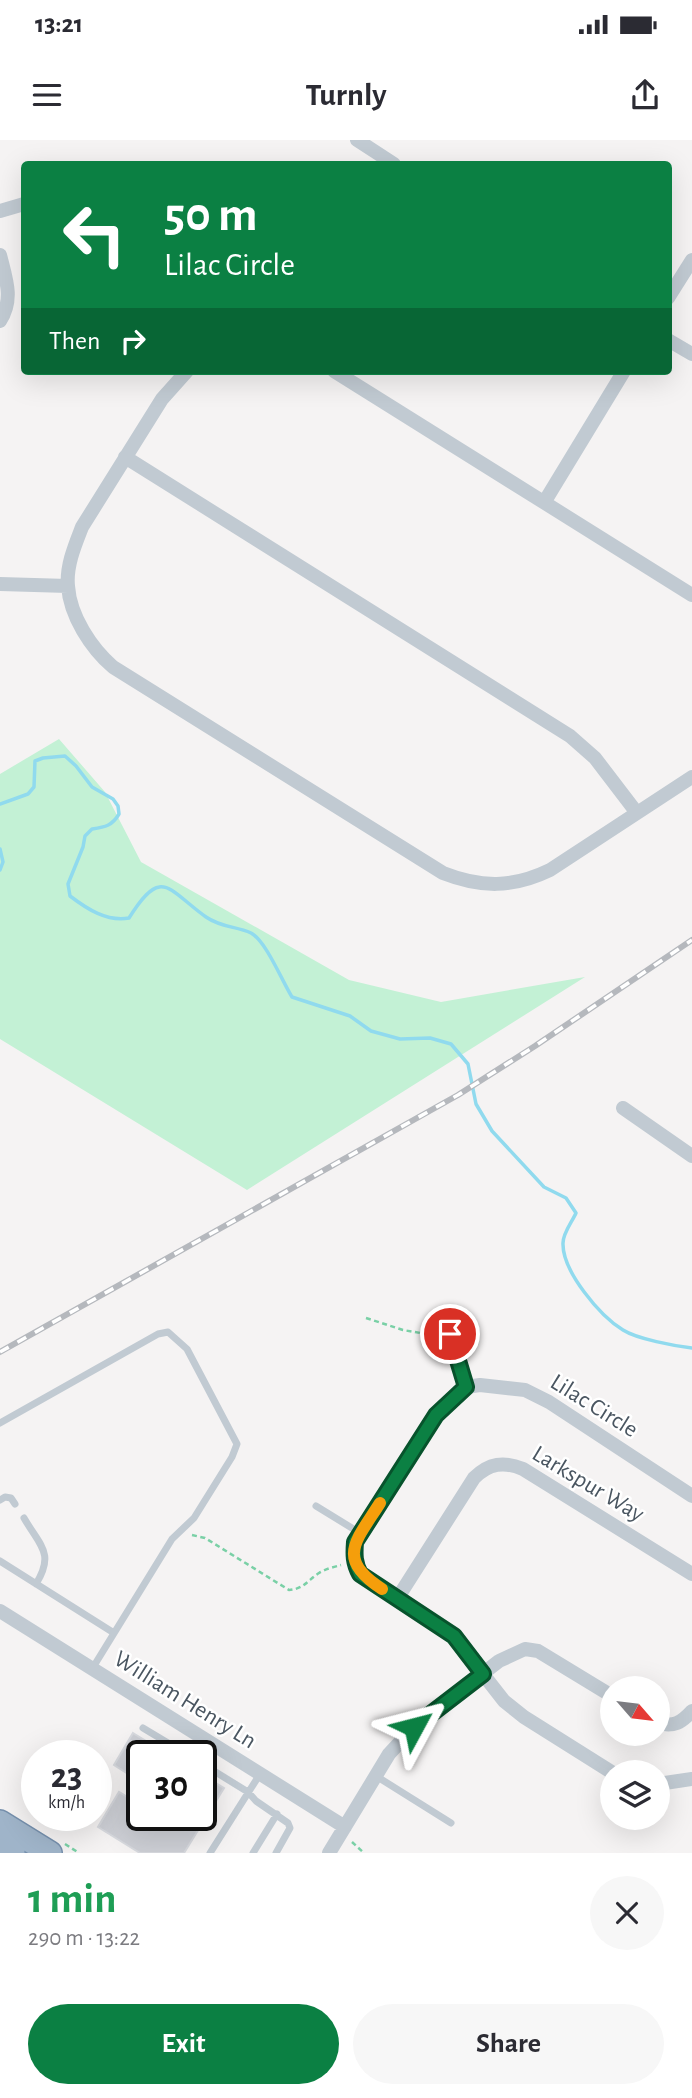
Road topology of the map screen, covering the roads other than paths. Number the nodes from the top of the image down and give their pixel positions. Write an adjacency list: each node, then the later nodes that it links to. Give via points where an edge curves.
1 (356, 140): 2 (street)
2 (389, 161)
3 (21, 205): 4 (street)
4 (0, 211)
5 (0, 254): 8 (street, via 9,290)
6 (692, 260): 7 (street)
7 (672, 292)
8 (0, 321)
9 (672, 342): 10 (street)
10 (692, 354)
11 (183, 375): 14 (street, via 162,399)
12 (340, 375): 15 (street)
13 (622, 375): 15 (street)
14 (125, 457): 17 (street, via 82,527); 20 (street, via 570,736 595,758)
15 (545, 501): 18 (street)
16 (0, 584): 17 (street)
17 (68, 586): 20 (street, via 85,634 113,667 443,873 465,882 529,880)
18 (692, 594)
19 (692, 777): 20 (street)
20 (636, 813)
21 (622, 1108): 22 (street)
22 (692, 1156)
23 (451, 1336): 24 (street)
24 (466, 1387): 26 (street, Lilac Circle, via 525,1390); 31 (street, via 436,1415)
25 (0, 1423): 37 (lane, via 158,1334 168,1332 187,1349 237,1444 194,1518 172,1539)
26 (692, 1496)
27 (0, 1500): 28 (lane, via 11,1498)
28 (15, 1504)
29 (316, 1506): 31 (lane)
30 (24, 1518): 34 (lane, via 47,1560)
31 (361, 1534): 35 (street, via 355,1542 360,1574)
32 (0, 1561): 34 (lane)
33 (692, 1574): 35 (street, Larkspur Way, via 523,1469 503,1464 492,1465 474,1478)
34 (36, 1584): 37 (lane)
35 (397, 1599): 39 (street, via 454,1636)
36 (0, 1611): 38 (street, William Henry Ln)
37 (114, 1633): 38 (lane)
38 (92, 1669): 47 (street, William Henry Ln)
39 (483, 1674): 40 (street, via 525,1649 538,1651); 45 (street, via 504,1702); 48 (street, via 414,1727)
40 (600, 1689)
41 (692, 1711): 42 (street)
42 (670, 1726)
43 (144, 1728): 44 (lane)
44 (164, 1740)
45 (600, 1765)
46 (217, 1773): 51 (lane)
47 (260, 1774): 51 (lane); 55 (street, William Henry Ln)
48 (376, 1776): 54 (lane); 55 (street)
49 (692, 1779): 50 (street)
50 (670, 1782)
51 (248, 1792): 52 (lane); 59 (lane)
52 (277, 1814): 60 (lane); 61 (lane, via 290,1828)
53 (0, 1822): 58 (highway)
54 (451, 1823)
55 (342, 1831): 62 (street)
56 (0, 1845): 57 (highway)
57 (13, 1853)
58 (50, 1853)
59 (209, 1853)
60 (253, 1853)
61 (276, 1853)
62 (329, 1853)

